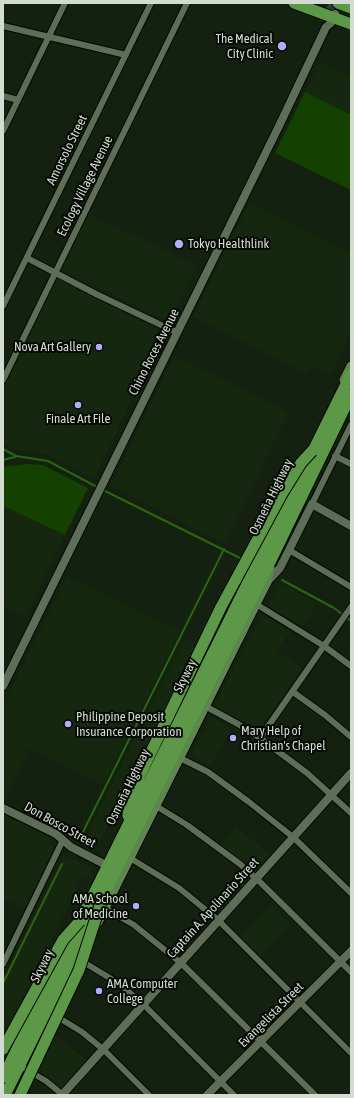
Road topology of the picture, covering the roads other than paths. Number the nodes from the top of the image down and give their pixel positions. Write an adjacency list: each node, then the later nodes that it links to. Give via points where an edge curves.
1 (65, 3): 12 (street)
2 (151, 3): 13 (street, Amorsolo Street)
3 (187, 3): 18 (street, Ecology Village Avenue)
4 (294, 3): 8 (highway)
5 (313, 3): 9 (highway)
6 (338, 3): 7 (highway)
7 (351, 8)
8 (331, 15): 10 (highway); 20 (main road, Chino Roces Avenue, via 331,23 326,27)
9 (351, 18)
10 (351, 24)
11 (3, 26): 12 (street)
12 (50, 36): 13 (street); 15 (street)
13 (126, 55): 17 (street, Amorsolo Street)
14 (3, 96): 15 (street)
15 (18, 100): 16 (street)
16 (3, 131)
17 (27, 258): 18 (street); 19 (street, Amorsolo Street)
18 (55, 272): 20 (street); 23 (street, Ecology Village Avenue)
19 (3, 306)
20 (178, 332): 39 (main road, Chino Roces Avenue)
21 (351, 366): 50 (main road, Osmeña Highway)
22 (351, 374): 27 (highway, Skyway)
23 (3, 380)
24 (351, 395): 57 (highway, Skyway)
25 (351, 402): 33 (main road, via 271,565)
26 (351, 425): 28 (street)
27 (312, 451): 50 (highway, bridge, via 301,463 221,607 140,777 129,804); 60 (highway, Skyway, bridge)
28 (335, 456): 29 (street); 30 (street)
29 (351, 464)
30 (312, 504): 31 (main road); 32 (main road)
31 (351, 526)
32 (289, 550): 33 (main road, via 277,572); 34 (street)
33 (267, 582): 35 (main road)
34 (351, 587)
35 (256, 604): 37 (street); 41 (main road)
36 (349, 610): 37 (street)
37 (324, 646): 38 (street); 40 (street)
38 (351, 666)
39 (3, 686)
40 (293, 692): 42 (street); 43 (street)
41 (205, 706): 43 (street); 44 (main road)
42 (351, 737)
43 (260, 738): 46 (street)
44 (180, 758): 47 (main road); 51 (street, via 208,772)
45 (351, 773): 46 (main road, Captain A. Apolinario Street)
46 (332, 795): 49 (street); 51 (main road, Captain A. Apolinario Street)
47 (156, 806): 53 (main road); 55 (street, via 199,834)
48 (3, 808): 52 (main road, Don Bosco Street)
49 (351, 813)
50 (128, 817): 54 (main road, Osmeña Highway)
51 (293, 837): 55 (main road, Captain A. Apolinario Street); 56 (street)
52 (64, 840): 54 (main road, Don Bosco Street, via 71,847); 65 (street)
53 (130, 858): 58 (main road); 59 (street, via 179,888)
54 (104, 864): 75 (main road, Osmeña Highway)
55 (256, 878): 59 (main road, Captain A. Apolinario Street); 63 (street)
56 (351, 893)
57 (104, 896): 78 (highway, Skyway, bridge); 80 (highway, bridge, via 79,970)
58 (105, 908): 62 (main road); 64 (street, via 134,925)
59 (218, 920): 64 (main road, Captain A. Apolinario Street); 67 (street)
60 (80, 921): 71 (highway, bridge, via 63,940); 76 (highway, Skyway, bridge)
61 (351, 951): 63 (main road, Evangelista Street)
62 (78, 959): 68 (street, via 118,983); 69 (main road)
63 (340, 962): 66 (street); 67 (main road, Evangelista Street)
64 (181, 963): 68 (main road, Captain A. Apolinario Street); 70 (street)
65 (3, 964)
66 (351, 972)
67 (300, 1002): 70 (main road, Evangelista Street); 73 (street)
68 (143, 1004): 72 (main road, Captain A. Apolinario Street); 77 (street)
69 (50, 1012): 72 (street); 74 (main road)
70 (261, 1041): 77 (main road, Evangelista Street); 85 (street)
71 (3, 1049)
72 (104, 1050): 81 (main road, Captain A. Apolinario Street); 82 (street)
73 (351, 1053)
74 (22, 1067): 79 (main road); 81 (street, via 46,1081)
75 (3, 1070)
76 (3, 1076)
77 (221, 1082): 83 (main road, Evangelista Street); 84 (street)
78 (5, 1095)
79 (8, 1095)
80 (20, 1095)
81 (62, 1095)
82 (149, 1095)
83 (208, 1095)
84 (234, 1095)
85 (315, 1095)

